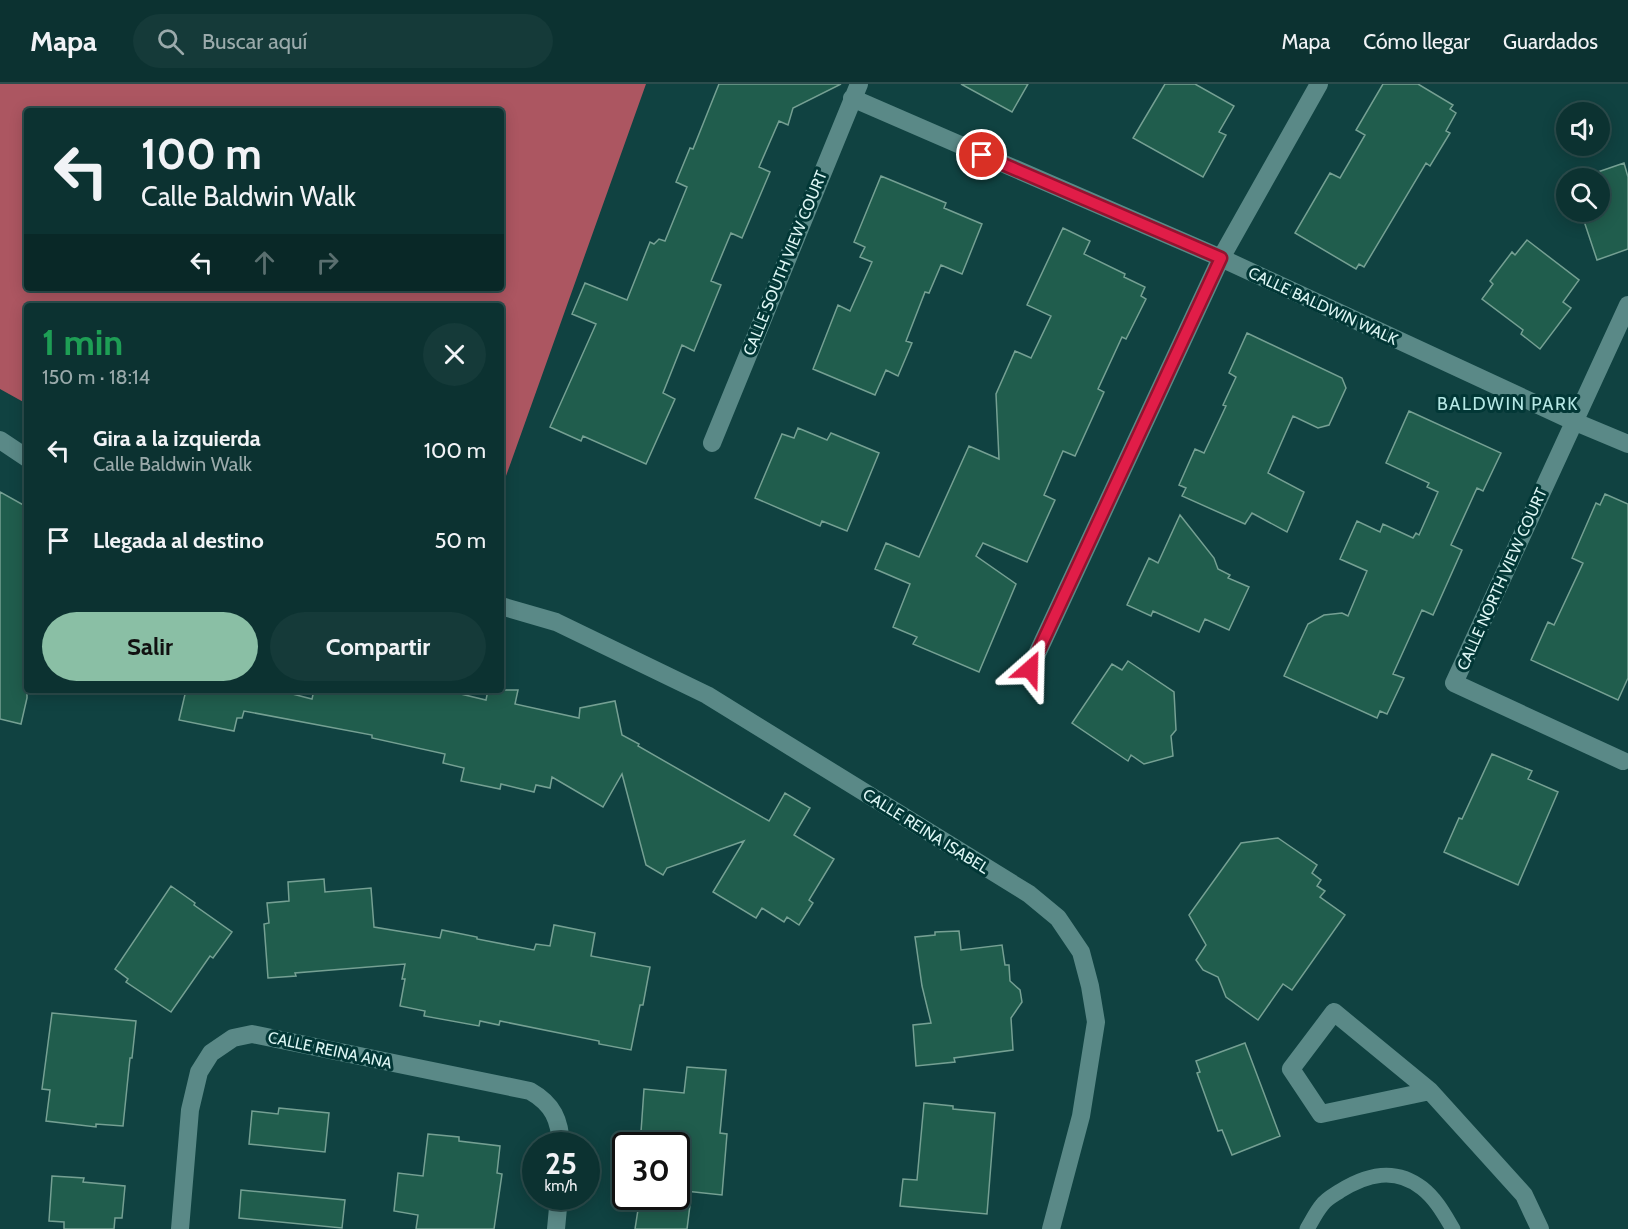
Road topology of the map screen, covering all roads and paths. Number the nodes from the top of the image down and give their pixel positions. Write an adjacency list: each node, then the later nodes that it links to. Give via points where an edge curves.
1 (1319, 84): 3 (street)
2 (856, 91): 3 (street, CALLE BALDWIN WALK); 7 (street, CALLE SOUTH VIEW COURT)
3 (1221, 258): 5 (street, CALLE BALDWIN WALK); 11 (street)
4 (1628, 305): 5 (street, CALLE NORTH VIEW COURT)
5 (1573, 421): 8 (street, CALLE BALDWIN WALK); 12 (street, CALLE NORTH VIEW COURT, via 1454,683)
6 (0, 440): 9 (street)
7 (712, 443)
8 (1628, 444)
9 (24, 456)
10 (504, 607): 18 (street, CALLE REINA ISABEL, via 556,622 706,695 1029,894 1058,918 1081,952 1096,1022 1081,1116)
11 (1030, 669)
12 (1623, 761)
13 (1430, 1091): 13 (street, via 1321,1114 1291,1069 1335,1012); 21 (street, via 1524,1195)
14 (559, 1132): 16 (street, CALLE REINA ANA, via 557,1118 544,1099 530,1091 252,1034 233,1038 211,1053 199,1072 190,1110)
15 (558, 1210): 17 (street)
16 (180, 1229)
17 (556, 1229)
18 (1051, 1229)
19 (1307, 1229): 20 (lane, via 1322,1204 1335,1194 1358,1179 1385,1173 1421,1188 1437,1203)
20 (1453, 1229)
21 (1540, 1229)

